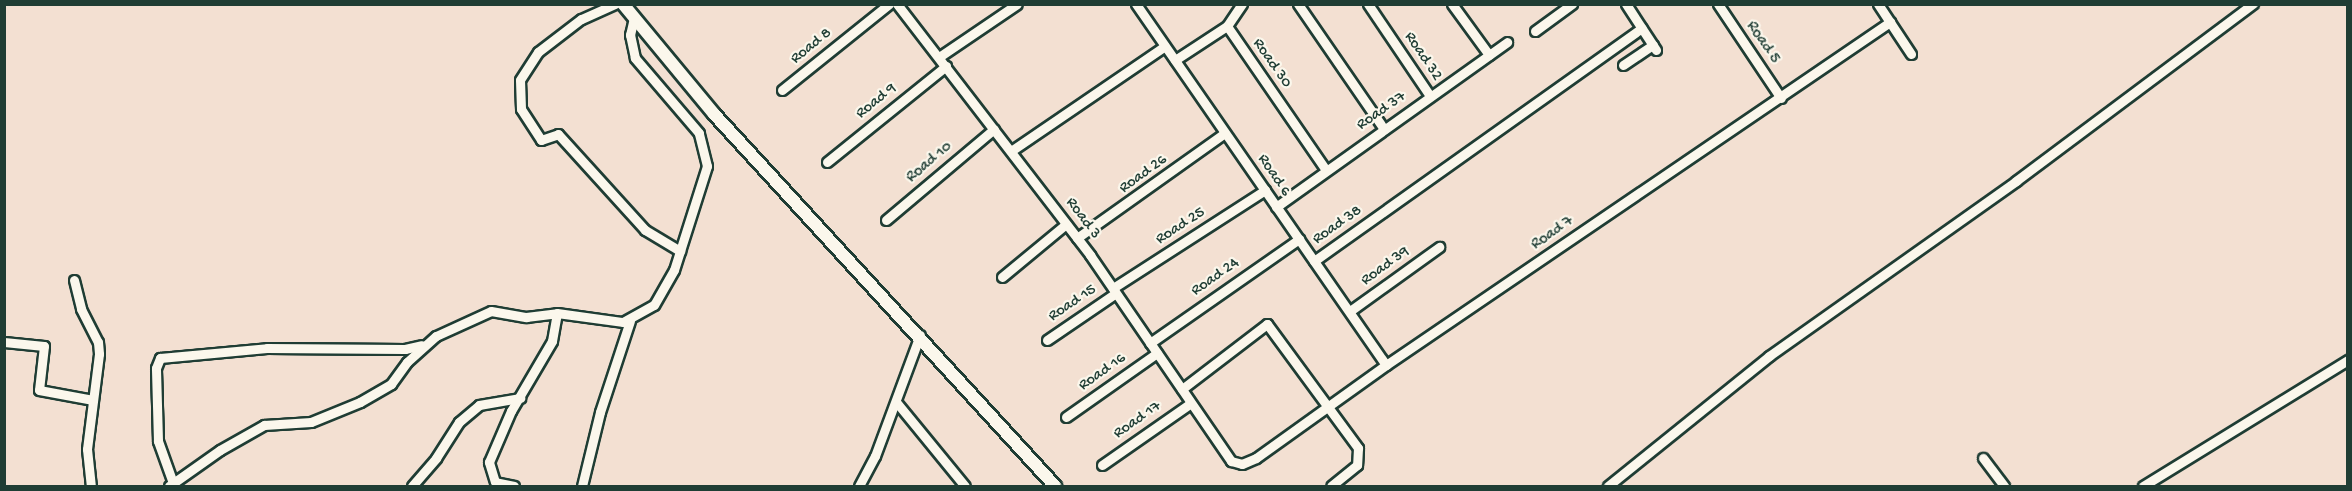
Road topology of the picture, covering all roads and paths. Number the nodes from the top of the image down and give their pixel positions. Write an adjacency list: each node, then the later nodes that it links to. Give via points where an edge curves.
1 (615, 4): 45 (street, via 581,19 538,52 520,80 521,109 542,140 558,134 645,230)
2 (623, 4): 16 (main road)
3 (889, 4): 29 (street, Road 8)
4 (897, 4): 25 (street, Road 3)
5 (1242, 4): 18 (street)
6 (1298, 4): 33 (street)
7 (1368, 4): 30 (street, Road 32)
8 (1452, 4): 24 (street)
9 (1572, 4): 20 (street)
10 (1626, 4): 19 (street)
11 (1718, 4): 31 (street, Road 5)
12 (1878, 4): 17 (street)
13 (2253, 4): 80 (street, via 2016,181 1769,356)
14 (1010, 6): 25 (street)
15 (1139, 6): 22 (street, Road 6)
16 (634, 18): 45 (street, via 630,35 635,58 699,133 706,166); 53 (main road, via 714,114)
17 (1890, 22): 23 (street); 31 (street, Road 7)
18 (1227, 26): 26 (street); 37 (street, Road 30)
19 (1642, 28): 27 (street, via 1654,47); 46 (street, Road 38)
20 (1535, 31)
21 (1507, 42): 24 (street, Road 37)
22 (1165, 46): 26 (street, Road 6); 35 (street)
23 (1911, 54)
24 (1489, 55): 30 (street, Road 37)
25 (939, 57): 28 (street, Road 3)
26 (1175, 60): 34 (street, Road 6)
27 (1623, 65)
28 (946, 66): 32 (street, Road 3); 36 (street, Road 9)
29 (782, 90)
30 (1430, 96): 33 (street, Road 37)
31 (1781, 98): 60 (street, Road 7)
32 (994, 129): 35 (street, Road 3); 40 (street, Road 10)
33 (1384, 129): 37 (street, Road 37)
34 (1226, 133): 38 (street, Road 6); 42 (street, Road 26)
35 (1011, 151): 41 (street, Road 3)
36 (827, 162)
37 (1326, 170): 39 (street, Road 37)
38 (1265, 190): 39 (street, Road 6); 49 (street, Road 25)
39 (1276, 207): 43 (street, Road 6)
40 (886, 220)
41 (1066, 224): 42 (street, Road 3); 47 (street)
42 (1077, 238): 49 (street, Road 3)
43 (1299, 238): 46 (street, Road 6); 56 (street, Road 24)
44 (1439, 247): 50 (street, Road 39)
45 (680, 250): 52 (street, via 654,304)
46 (1314, 261): 50 (street, Road 6)
47 (1002, 277)
48 (74, 280): 63 (street, via 81,309 98,342)
49 (1114, 290): 54 (street, Road 15); 56 (street, Road 3)
50 (1350, 311): 60 (street, Road 6)
51 (558, 313): 52 (street); 57 (street, via 526,317 495,310); 62 (street, via 552,341)
52 (630, 321): 75 (street, via 600,412)
53 (920, 335): 64 (street); 78 (main road)
54 (1047, 340)
55 (4, 342): 63 (street, via 44,346 39,390)
56 (1150, 343): 58 (street, Road 3)
57 (422, 345): 71 (street, via 391,384 360,402 311,422 264,425 219,450); 71 (street, via 405,349 267,348 160,358 156,368 158,441)
58 (1157, 352): 61 (street, Road 3); 67 (street, Road 16)
59 (2348, 360): 82 (street)
60 (1386, 365): 66 (street, Road 7)
61 (1182, 389): 65 (street, Road 3); 66 (street, via 1267,324)
62 (520, 398): 73 (street, via 479,405 459,422); 74 (street, via 489,462 495,482)
63 (93, 400): 72 (street, via 87,449)
64 (897, 402): 76 (street); 77 (street)
65 (1191, 403): 69 (street, Road 3); 70 (street, Road 17)
66 (1328, 407): 69 (street, Road 7, via 1256,458 1242,464); 79 (street, via 1360,455 1357,465)
67 (1066, 417)
68 (1983, 458): 81 (street)
69 (1231, 461)
70 (1102, 465)
71 (171, 485)
72 (91, 486)
73 (412, 486)
74 (514, 486)
75 (582, 486)
76 (859, 486)
77 (965, 486)
78 (1055, 486)
79 (1331, 486)
80 (1608, 486)
81 (2004, 486)
82 (2143, 486)

